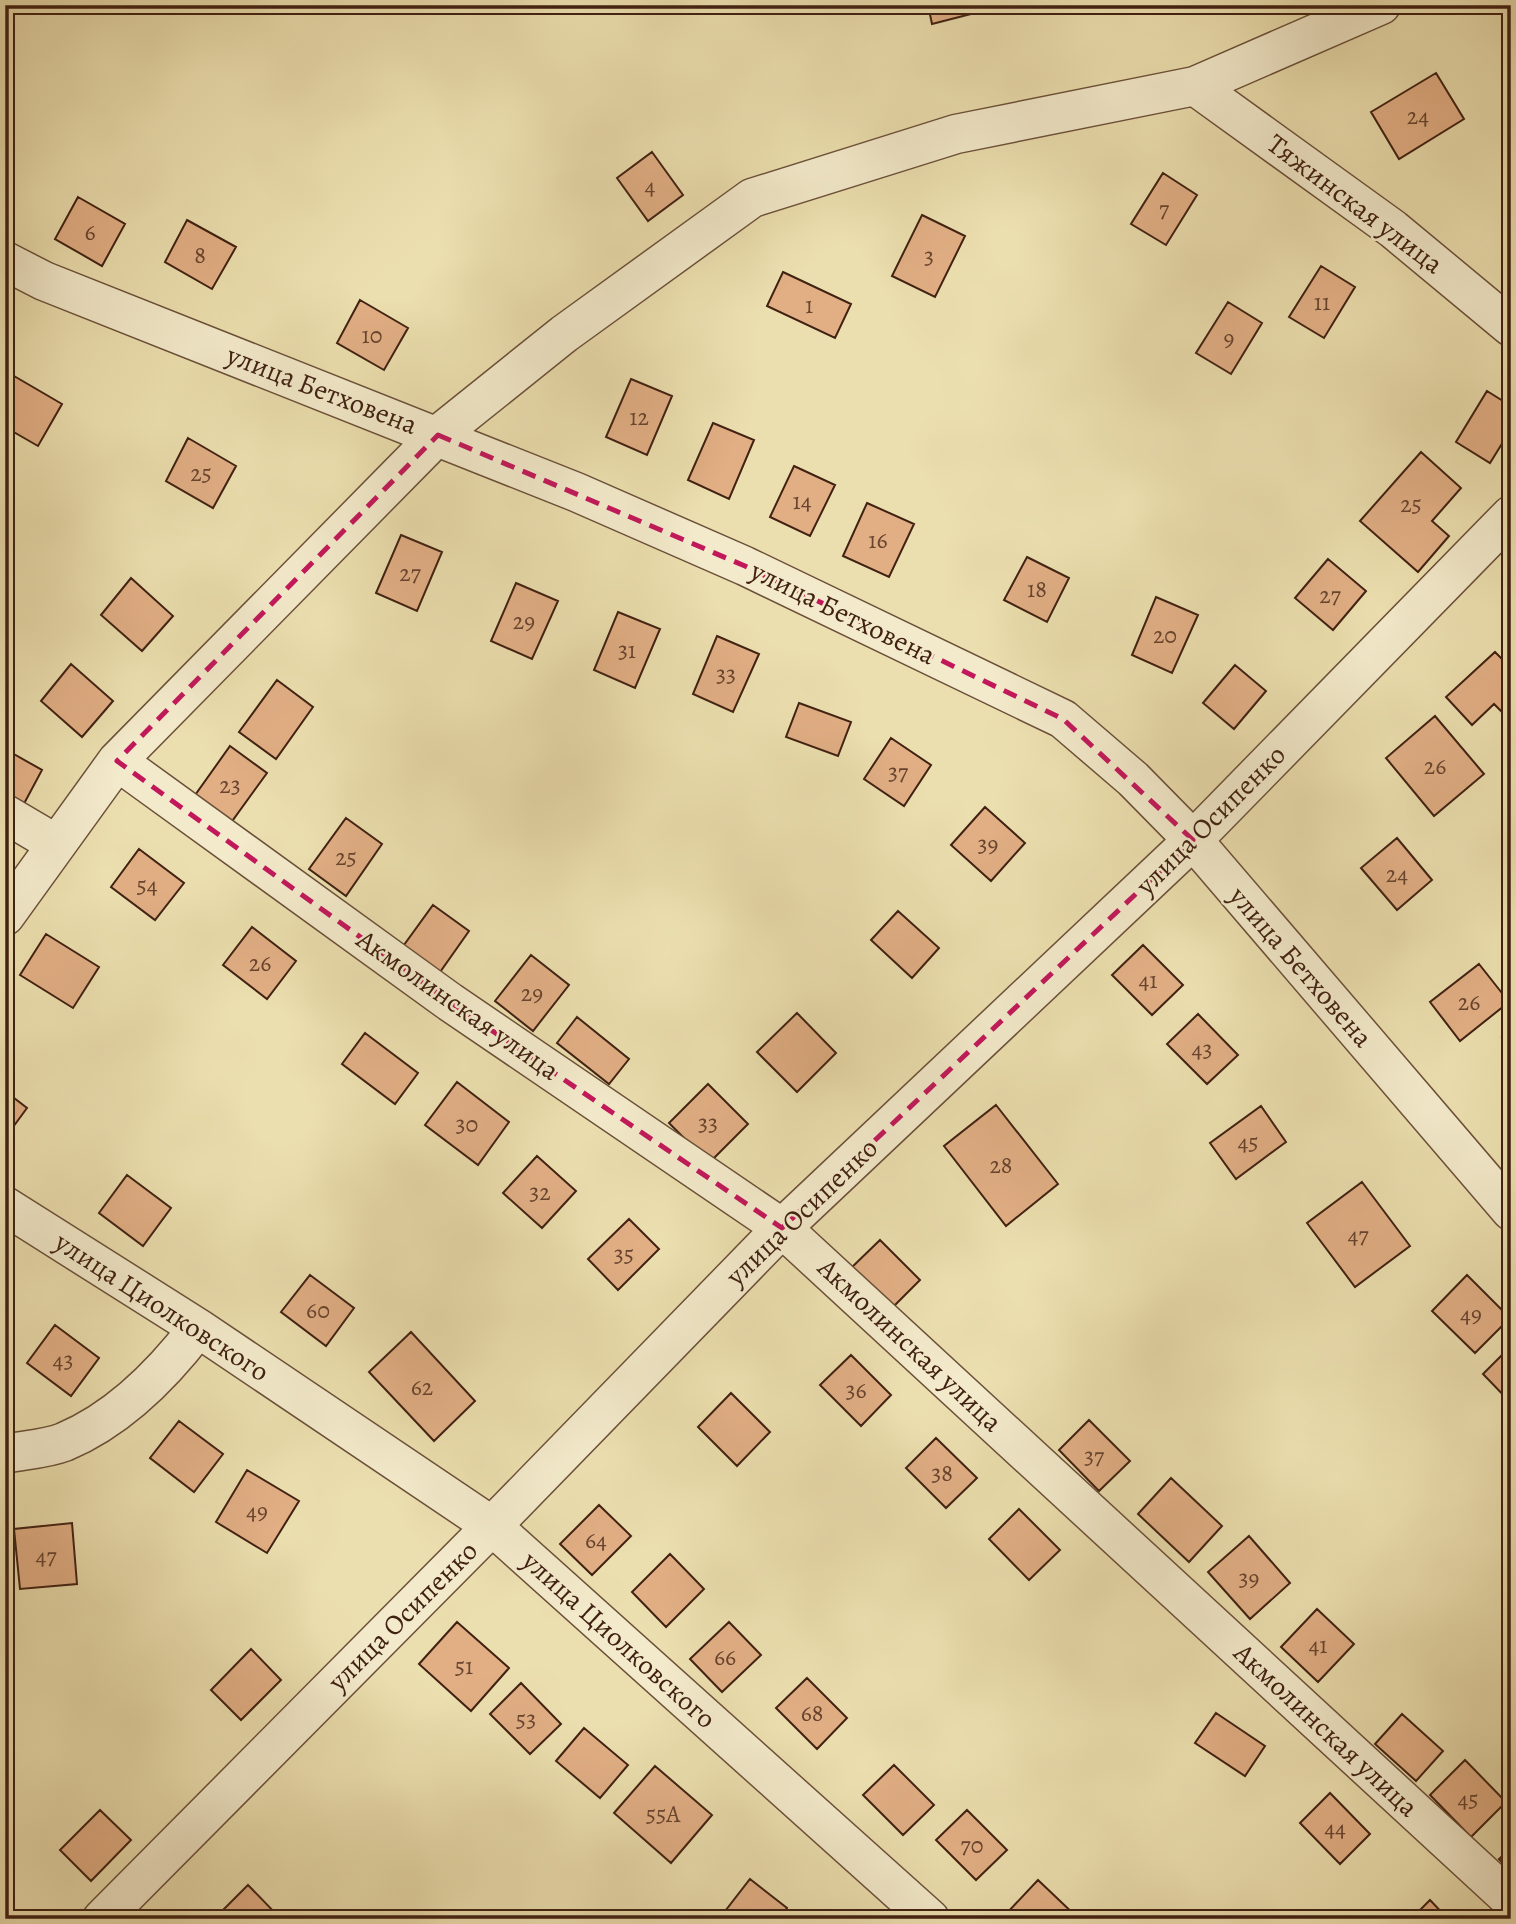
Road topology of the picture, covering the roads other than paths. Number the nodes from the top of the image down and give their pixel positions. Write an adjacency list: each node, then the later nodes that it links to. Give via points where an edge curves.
1 (1381, 5): 2 (street)
2 (1195, 86): 4 (street, Тяжинская улица, via 1394,229); 5 (street, via 956,134 752,198 564,334)
3 (5, 261): 5 (street, улица Бетховена, via 44,281)
4 (1511, 327)
5 (438, 435): 7 (street); 9 (street, улица Бетховена, via 745,566 1063,719 1133,779)
6 (1511, 515): 9 (street, улица Осипенко)
7 (117, 761): 10 (street); 14 (street, Акмолинская улица, via 450,1002)
8 (5, 814): 10 (street)
9 (1193, 840): 13 (street, улица Бетховена); 14 (street, улица Осипенко)
10 (56, 844): 11 (street)
11 (5, 916)
12 (5, 1206): 15 (street, улица Циолковского)
13 (1511, 1211)
14 (782, 1228): 17 (street, улица Осипенко); 18 (street, Акмолинская улица)
15 (198, 1328): 16 (street, via 171,1363 100,1424 61,1443); 17 (street, улица Циолковского)
16 (5, 1454)
17 (492, 1526): 19 (street, улица Осипенко); 20 (street, улица Циолковского)
18 (1511, 1900)
19 (102, 1919)
20 (930, 1919)

